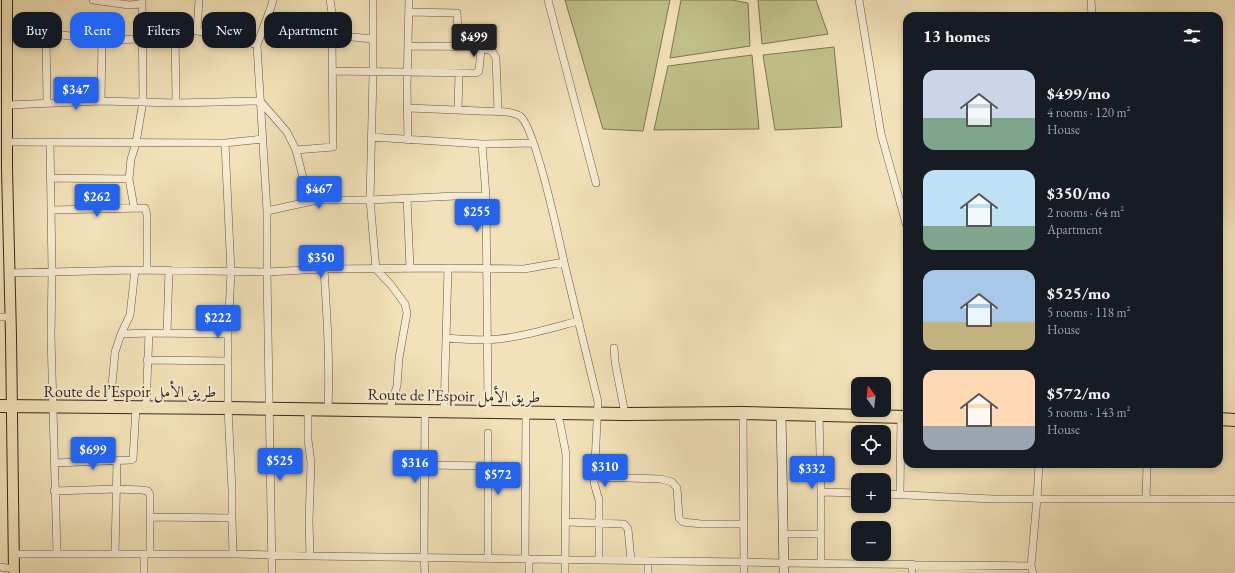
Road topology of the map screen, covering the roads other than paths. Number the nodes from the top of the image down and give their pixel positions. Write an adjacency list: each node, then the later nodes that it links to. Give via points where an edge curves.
1 (7, 0): 16 (main road)
2 (98, 0): 11 (street, via 129,5)
3 (199, 0): 17 (street)
4 (273, 0): 20 (street)
5 (330, 0): 13 (street)
6 (373, 0): 19 (street)
7 (409, 0): 14 (street)
8 (548, 0): 56 (street)
9 (859, 0): 65 (street, via 881,134)
10 (1090, 0): 15 (street)
11 (141, 2): 12 (street)
12 (141, 12)
13 (332, 12)
14 (409, 12): 21 (street); 22 (street, via 457,13)
15 (1092, 12)
16 (5, 28): 29 (main road)
17 (197, 31): 20 (street)
18 (352, 37): 19 (street)
19 (373, 39): 32 (street)
20 (257, 44): 36 (street)
21 (409, 46): 22 (street); 31 (street)
22 (459, 47): 28 (street)
23 (46, 48): 37 (street)
24 (102, 48): 34 (street)
25 (142, 48): 35 (street)
26 (175, 48): 38 (street)
27 (332, 48): 30 (street)
28 (481, 49): 33 (street, via 478,72); 42 (street, via 495,55)
29 (3, 61): 39 (main road)
30 (332, 71): 32 (street); 52 (street, via 333,147)
31 (407, 71): 32 (street); 33 (street); 40 (street)
32 (373, 73): 43 (street)
33 (459, 73): 41 (street)
34 (101, 101): 35 (street); 37 (street)
35 (143, 101): 38 (street); 48 (street)
36 (260, 101): 38 (street); 44 (street); 52 (street, via 287,132)
37 (47, 103): 39 (street)
38 (176, 103)
39 (8, 105): 46 (main road)
40 (408, 108): 41 (street); 45 (street)
41 (458, 110): 42 (street)
42 (498, 111): 50 (street, via 521,117)
43 (371, 138): 45 (street); 59 (street)
44 (262, 139): 49 (street); 63 (street)
45 (408, 140): 51 (street)
46 (7, 142): 47 (street); 53 (main road)
47 (50, 142): 48 (street); 54 (street)
48 (136, 143): 49 (street); 55 (street)
49 (224, 143): 76 (street)
50 (533, 143): 51 (street); 66 (street)
51 (482, 144): 57 (street)
52 (296, 150): 60 (street)
53 (4, 168): 64 (main road)
54 (50, 178): 55 (street); 62 (street)
55 (129, 179): 61 (street)
56 (596, 183)
57 (486, 196): 58 (street); 71 (street)
58 (407, 198): 59 (street); 67 (street)
59 (370, 200): 60 (street); 70 (street)
60 (308, 201): 63 (street)
61 (134, 207): 62 (street); 73 (street, via 143,207 147,210)
62 (51, 210): 75 (street)
63 (266, 211): 77 (street)
64 (4, 212): 78 (main road)
65 (903, 213)
66 (564, 262): 71 (street, via 524,269); 81 (street)
67 (410, 268): 68 (street); 70 (street)
68 (448, 268): 71 (street); 86 (street)
69 (324, 269): 70 (street); 77 (street); 99 (street, via 328,328)
70 (376, 269): 100 (street, via 391,285 407,313 397,386)
71 (487, 269): 87 (street)
72 (135, 270): 73 (street); 75 (street); 84 (street, via 130,315)
73 (147, 270): 74 (street)
74 (169, 270): 76 (street); 83 (street)
75 (52, 271): 78 (street); 93 (street)
76 (231, 272): 77 (street); 85 (street)
77 (267, 272): 97 (street)
78 (10, 273): 80 (main road)
79 (0, 317): 80 (street)
80 (10, 317): 91 (main road)
81 (578, 321): 87 (street); 105 (street, via 597,396)
82 (149, 333): 83 (street); 84 (street); 89 (street)
83 (167, 333): 85 (street)
84 (121, 334): 94 (street, via 115,352)
85 (228, 334): 90 (street)
86 (446, 338): 87 (street); 102 (street)
87 (488, 340): 92 (street)
88 (614, 348): 107 (street)
89 (148, 360): 90 (street); 95 (street)
90 (228, 361): 96 (street)
91 (6, 406): 93 (highway, Route de l’Espoir طريق الأمل); 139 (main road, via 12,468)
92 (488, 406)
93 (52, 407): 94 (highway, Route de l’Espoir طريق الأمل); 116 (street)
94 (110, 407): 95 (highway, Route de l’Espoir طريق الأمل)
95 (141, 407): 96 (highway, Route de l’Espoir طريق الأمل); 115 (street, via 133,459)
96 (228, 408): 97 (highway, Route de l’Espoir طريق الأمل); 132 (street)
97 (270, 409): 98 (highway, Route de l’Espoir طريق الأمل); 143 (street)
98 (308, 410): 99 (highway, Route de l’Espoir طريق الأمل); 144 (street, via 311,463)
99 (328, 410): 100 (highway, Route de l’Espoir طريق الأمل)
100 (389, 411): 101 (highway, Route de l’Espoir طريق الأمل)
101 (425, 411): 102 (highway, Route de l’Espoir طريق الأمل); 117 (street)
102 (444, 412): 103 (highway, Route de l’Espoir طريق الأمل)
103 (526, 412): 104 (highway, Route de l’Espoir طريق الأمل); 147 (street)
104 (556, 412): 105 (highway, Route de l’Espoir طريق الأمل); 133 (street, via 562,428 566,454)
105 (598, 413): 107 (highway, Route de l’Espoir طريق الأمل); 121 (street)
106 (743, 413): 107 (highway, Route de l’Espoir طريق الأمل); 108 (highway, Route de l’Espoir طريق الأمل); 135 (street)
107 (625, 414)
108 (781, 414): 109 (highway, Route de l’Espoir طريق الأمل); 136 (street)
109 (819, 415): 110 (highway, Route de l’Espoir طريق الأمل); 124 (street)
110 (903, 417)
111 (1223, 420): 112 (highway)
112 (1235, 420)
113 (488, 433): 118 (street)
114 (903, 436): 127 (street)
115 (117, 461): 116 (street); 122 (street)
116 (54, 463): 123 (street)
117 (425, 465): 118 (street); 145 (street)
118 (489, 466): 146 (street)
119 (1039, 468): 128 (street)
120 (1147, 468): 129 (street)
121 (595, 477): 134 (street); 135 (street, via 661,479 672,482 677,488 679,518 683,522)
122 (116, 489): 123 (street); 131 (street, via 148,491); 140 (street)
123 (54, 491): 138 (street)
124 (821, 492): 125 (street); 137 (street)
125 (851, 493)
126 (891, 494): 127 (street)
127 (900, 494): 128 (street)
128 (1037, 499): 129 (street); 157 (street)
129 (1146, 499): 130 (street)
130 (1235, 499)
131 (150, 517): 132 (street); 141 (street)
132 (232, 518): 142 (street)
133 (566, 522): 134 (street); 148 (street)
134 (600, 522): 149 (street); 150 (street, via 624,524 628,529)
135 (743, 524): 152 (street)
136 (783, 534): 137 (street); 153 (street)
137 (821, 534): 154 (street)
138 (56, 553): 139 (street); 140 (street)
139 (15, 554): 158 (main road)
140 (115, 554): 141 (street)
141 (147, 554): 142 (street); 159 (street)
142 (233, 554): 143 (street)
143 (272, 554): 144 (street); 160 (street)
144 (310, 556): 145 (street)
145 (424, 557): 146 (street); 161 (street)
146 (488, 558): 147 (street)
147 (527, 559): 148 (street); 162 (street)
148 (565, 560): 149 (street); 163 (street)
149 (599, 560): 150 (street)
150 (631, 560): 151 (street)
151 (648, 561): 152 (street); 164 (street)
152 (744, 562): 153 (street); 165 (street)
153 (784, 563): 154 (street); 166 (street)
154 (821, 564): 155 (street)
155 (912, 564): 157 (street); 167 (street)
156 (0, 567): 158 (street)
157 (1032, 570)
158 (14, 571)
159 (144, 573)
160 (272, 573)
161 (425, 573)
162 (529, 573)
163 (565, 573)
164 (648, 573)
165 (744, 573)
166 (784, 573)
167 (912, 573)

